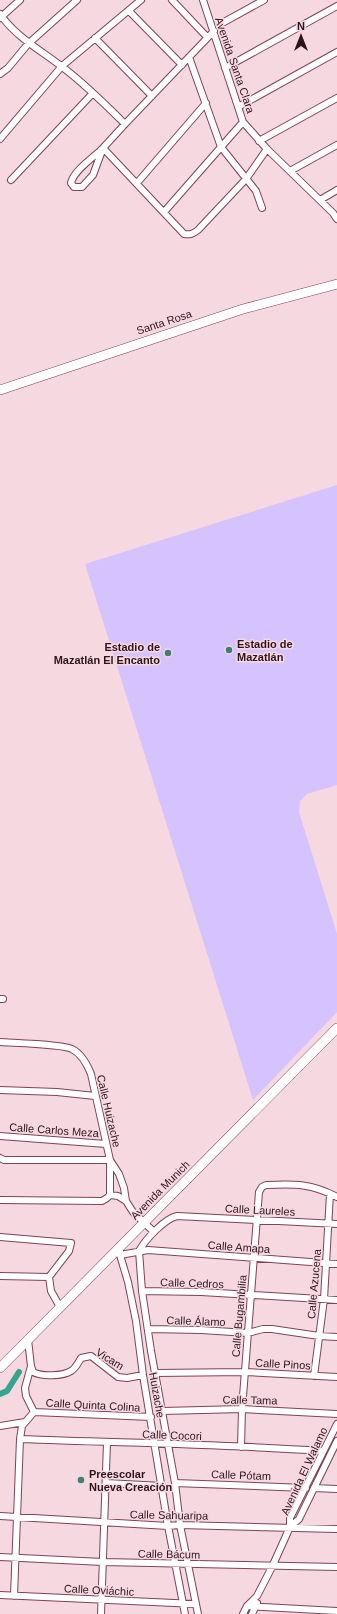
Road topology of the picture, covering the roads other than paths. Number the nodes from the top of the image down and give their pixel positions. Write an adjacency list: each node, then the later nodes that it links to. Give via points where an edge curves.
1 (20, 0): 10 (street)
2 (77, 0): 15 (street)
3 (141, 0): 9 (street)
4 (172, 0): 13 (street)
5 (203, 0): 12 (street, Avenida Santa Clara)
6 (264, 0): 11 (street)
7 (334, 0): 8 (street)
8 (337, 5): 20 (street)
9 (129, 11): 14 (street); 18 (street)
10 (1, 16): 15 (street)
11 (224, 22)
12 (214, 31): 13 (street); 20 (street, Avenida Santa Clara)
13 (207, 37): 17 (street)
14 (95, 38): 19 (street); 23 (street)
15 (28, 44): 19 (street); 21 (street)
16 (337, 52): 26 (street)
17 (188, 57): 18 (street); 25 (street)
18 (182, 65): 23 (street)
19 (62, 66): 22 (street); 29 (street)
20 (225, 68): 26 (street, Avenida Santa Clara)
21 (0, 74)
22 (93, 93): 28 (street); 37 (street)
23 (152, 96): 28 (street)
24 (337, 98): 30 (street)
25 (206, 103): 32 (street); 38 (street)
26 (238, 107): 27 (street, Avenida Santa Clara)
27 (244, 122): 30 (street, Avenida Santa Clara); 32 (street)
28 (125, 124): 33 (street)
29 (0, 139)
30 (259, 141): 34 (street, Avenida Santa Clara)
31 (337, 145): 35 (street)
32 (221, 147): 36 (street); 42 (street)
33 (103, 148): 33 (street, via 82,166 72,179 71,184 74,187 82,187 93,175); 38 (street)
34 (267, 149): 35 (street, Avenida Santa Clara); 36 (street)
35 (290, 171): 40 (street, Avenida Santa Clara)
36 (246, 179): 41 (street, via 256,191); 42 (street, via 194,234 184,234)
37 (12, 180)
38 (137, 183): 42 (street)
39 (337, 190): 40 (street)
40 (320, 200): 43 (street, Avenida Santa Clara)
41 (262, 208)
42 (164, 212)
43 (337, 219)
44 (337, 284): 45 (main road, Santa Rosa, via 243,309)
45 (2, 387)
46 (337, 1028): 60 (main road, Avenida Munich)
47 (0, 1042): 49 (street, Calle Huizache, via 70,1048 87,1064)
48 (0, 1090): 49 (street)
49 (95, 1096): 51 (street, Calle Huizache)
50 (0, 1136): 51 (street, Calle Carlos Meza)
51 (106, 1144): 53 (street, Calle Huizache)
52 (0, 1158): 53 (street)
53 (110, 1160): 55 (street); 58 (street, Calle Huizache, via 119,1174)
54 (330, 1194): 56 (street); 59 (street, Calle Bugambilia, via 295,1184 266,1185 258,1192); 61 (street, Calle Azucena)
55 (108, 1197): 57 (street, via 102,1201); 58 (street, via 118,1196)
56 (337, 1197)
57 (0, 1200)
58 (126, 1201): 60 (street, Calle Huizache)
59 (256, 1220): 61 (street, Calle Laureles); 63 (street, Calle Laureles, via 182,1215 174,1217); 67 (street, Calle Bugambilia)
60 (144, 1223): 63 (street, Calle Huizache); 65 (main road, Avenida Munich)
61 (329, 1224): 62 (street, Calle Laureles); 68 (street, Calle Azucena)
62 (337, 1224)
63 (154, 1232): 66 (street)
64 (0, 1237): 71 (street, via 69,1243 69,1251)
65 (120, 1251): 66 (street, Calle Amapa); 73 (street, Huizache); 78 (main road, Avenida Munich)
66 (139, 1251): 67 (street, Calle Amapa); 72 (street, Huizache)
67 (254, 1258): 68 (street, Calle Amapa); 75 (street, Calle Bugambilia)
68 (327, 1263): 69 (street, Calle Amapa); 76 (street, Calle Azucena)
69 (337, 1264)
70 (0, 1276): 71 (street)
71 (48, 1276): 78 (street, via 51,1291)
72 (141, 1280): 73 (street); 74 (street, Huizache)
73 (128, 1282): 80 (street, Huizache)
74 (142, 1291): 75 (street, Calle Cedros); 79 (street, Huizache)
75 (251, 1296): 76 (street, Calle Cedros); 82 (street, Calle Bugambilia)
76 (324, 1299): 77 (street, Calle Cedros); 83 (street, Calle Azucena)
77 (337, 1300)
78 (60, 1307): 85 (main road, Avenida Munich)
79 (147, 1320): 80 (street); 81 (street, Huizache)
80 (136, 1321): 90 (street, Huizache)
81 (149, 1329): 82 (street, Calle Álamo); 89 (street, Huizache)
82 (248, 1333): 83 (street, Calle Álamo, via 272,1329); 88 (street, Calle Bugambilia)
83 (319, 1336): 84 (street, Calle Álamo); 91 (street, Calle Azucena)
84 (337, 1337)
85 (28, 1340): 86 (street); 87 (main road, Avenida Munich)
86 (30, 1366): 90 (street, Vicam, via 33,1372 38,1374 65,1374 74,1368 81,1358 91,1356 118,1377); 95 (street, via 25,1388)
87 (0, 1368)
88 (245, 1372): 89 (street, Calle Pinos); 91 (street, Calle Pinos); 93 (street, Calle Bugambilia)
89 (155, 1373): 94 (street, Huizache)
90 (143, 1375): 97 (street, Huizache)
91 (314, 1376): 92 (street, Calle Pinos)
92 (337, 1377)
93 (242, 1409): 94 (street, Calle Tama); 96 (street, Calle Tama); 106 (street, Calle Bugambilia)
94 (162, 1411): 105 (street, Huizache)
95 (34, 1412): 97 (street, Calle Quinta Colina); 98 (street)
96 (337, 1414)
97 (151, 1417): 104 (street, Huizache)
98 (25, 1422): 100 (street); 101 (street)
99 (337, 1424): 107 (street, Avenida El Walamo)
100 (0, 1426)
101 (20, 1439): 103 (street, Calle Cocori); 116 (street)
102 (337, 1441): 108 (street, Avenida El Walamo)
103 (107, 1443): 104 (street, Calle Cocori); 109 (street)
104 (155, 1444): 105 (street, Calle Cocori); 111 (street, Huizache)
105 (168, 1445): 106 (street, Calle Cocori); 110 (street, Huizache)
106 (241, 1446): 107 (street, Calle Cocori)
107 (323, 1451): 112 (street, Avenida El Walamo)
108 (335, 1451): 113 (street, Avenida El Walamo)
109 (106, 1483): 111 (street); 117 (street)
110 (175, 1483): 112 (street, Calle Pótam); 118 (street, Huizache)
111 (162, 1486): 119 (street, Huizache)
112 (306, 1488): 120 (street, Avenida El Walamo, via 290,1518)
113 (314, 1488): 114 (street); 120 (street, Avenida El Walamo, via 299,1519)
114 (337, 1489)
115 (0, 1516): 116 (street, Calle Sahuaripa)
116 (17, 1517): 117 (street, Calle Sahuaripa); 123 (street)
117 (104, 1523): 119 (street, Calle Sahuaripa); 124 (street)
118 (180, 1525): 119 (street, Calle Sahuaripa); 120 (street, Calle Sahuaripa); 126 (street, Huizache)
119 (168, 1526): 125 (street, Huizache)
120 (290, 1527): 121 (street, Calle Sahuaripa); 127 (street, Avenida El Walamo)
121 (337, 1529)
122 (0, 1557): 123 (street, Calle Bácum)
123 (15, 1557): 124 (street, Calle Bácum); 130 (street)
124 (103, 1562): 125 (street, Calle Bácum); 132 (street)
125 (175, 1564): 126 (street, Calle Bácum); 133 (street, Huizache)
126 (188, 1564): 127 (street, Calle Bácum); 134 (street, Huizache)
127 (272, 1566): 128 (street, Calle Bácum); 131 (street, Avenida El Walamo)
128 (337, 1567)
129 (0, 1595): 130 (street, Calle Oviáchic)
130 (14, 1596): 132 (street, Calle Oviáchic)
131 (257, 1596): 135 (street, Avenida El Walamo); 136 (street, Avenida El Walamo)
132 (101, 1600): 133 (street, Calle Oviáchic); 138 (street)
133 (183, 1604): 134 (street, Calle Oviáchic); 139 (street, Huizache)
134 (196, 1604): 140 (street, Huizache)
135 (247, 1606): 136 (street); 141 (street, Avenida El Walamo)
136 (256, 1606): 137 (street); 142 (street, Avenida El Walamo)
137 (337, 1610)
138 (100, 1614)
139 (185, 1614)
140 (198, 1614)
141 (243, 1614)
142 (252, 1614)

